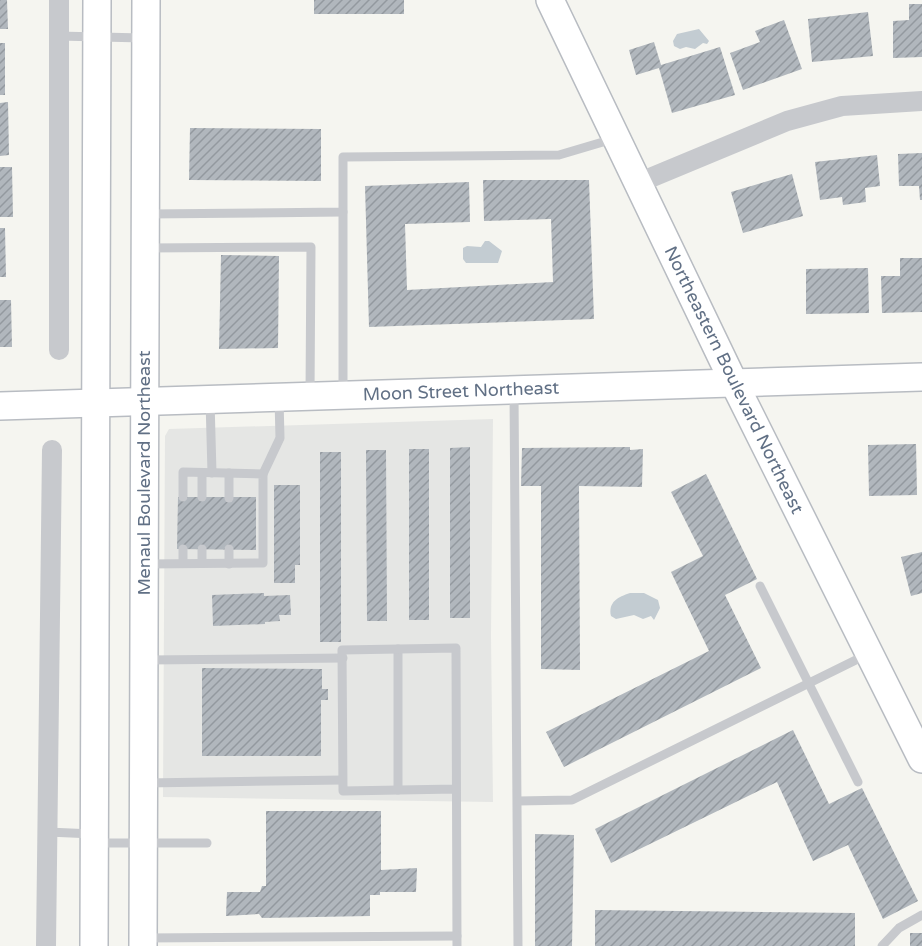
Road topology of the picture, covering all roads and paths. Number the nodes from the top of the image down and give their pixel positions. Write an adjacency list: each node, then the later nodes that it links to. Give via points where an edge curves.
1 (59, 0): 5 (street)
2 (97, 0): 6 (main road)
3 (146, 0): 7 (main road, Menaul Boulevard Northeast)
4 (550, 0): 9 (main road, Northeastern Boulevard Northeast)
5 (58, 36): 6 (lane); 14 (street)
6 (97, 36): 7 (lane); 23 (main road)
7 (147, 38): 12 (main road, Menaul Boulevard Northeast)
8 (922, 101): 10 (street, via 842,106 787,121)
9 (617, 138): 10 (main road, Northeastern Boulevard Northeast); 11 (lane, via 559,155 343,157)
10 (638, 183): 16 (main road, Northeastern Boulevard Northeast)
11 (343, 212): 12 (lane); 18 (lane)
12 (145, 214): 13 (main road, Menaul Boulevard Northeast)
13 (146, 248): 19 (lane, via 310,247); 22 (main road, Menaul Boulevard Northeast)
14 (59, 350)
15 (922, 377): 16 (main road, Moon Street Northeast)
16 (734, 383): 17 (main road, Moon Street Northeast); 41 (main road, Northeastern Boulevard Northeast)
17 (513, 390): 18 (main road, Moon Street Northeast); 51 (lane)
18 (343, 395): 19 (main road, Moon Street Northeast)
19 (310, 396): 20 (main road, Moon Street Northeast)
20 (279, 397): 21 (main road, Moon Street Northeast); 28 (lane, via 280,438)
21 (210, 399): 22 (main road, Moon Street Northeast); 26 (lane)
22 (144, 402): 23 (main road, Moon Street Northeast); 36 (main road, Menaul Boulevard Northeast)
23 (96, 403): 24 (main road, Moon Street Northeast); 53 (main road)
24 (0, 406)
25 (52, 450): 52 (street)
26 (207, 473): 27 (lane); 29 (lane); 30 (lane, via 183,472)
27 (229, 473): 28 (lane); 31 (lane)
28 (263, 474): 38 (lane, via 263,563)
29 (202, 497)
30 (183, 498)
31 (229, 498)
32 (183, 549): 37 (lane)
33 (202, 549): 35 (lane)
34 (229, 549): 38 (lane)
35 (202, 563): 37 (lane); 38 (lane)
36 (144, 564): 37 (lane); 43 (main road, Menaul Boulevard Northeast)
37 (183, 564)
38 (229, 564)
39 (760, 586): 44 (lane)
40 (398, 649): 42 (lane, via 342,650); 49 (lane, via 456,648); 50 (lane)
41 (869, 653): 44 (lane); 45 (main road, Northeastern Boulevard Northeast)
42 (342, 658): 43 (lane); 46 (lane)
43 (144, 660): 48 (main road, Menaul Boulevard Northeast)
44 (810, 681): 47 (lane); 51 (lane, via 572,800)
45 (922, 759)
46 (342, 780): 48 (lane); 50 (lane, via 343,791)
47 (858, 782)
48 (144, 783): 55 (main road, Menaul Boulevard Northeast)
49 (456, 789): 50 (lane); 57 (lane)
50 (399, 790)
51 (518, 801): 64 (lane)
52 (48, 832): 53 (lane); 62 (street)
53 (95, 838): 55 (lane); 63 (main road)
54 (207, 843): 55 (lane)
55 (144, 844): 58 (main road, Menaul Boulevard Northeast)
56 (922, 915): 65 (lane, via 899,928)
57 (457, 941): 61 (lane)
58 (143, 942): 59 (lane)
59 (205, 942): 60 (lane)
60 (337, 942): 61 (lane)
61 (387, 942)
62 (46, 946)
63 (94, 946)
64 (518, 946)
65 (882, 946)

